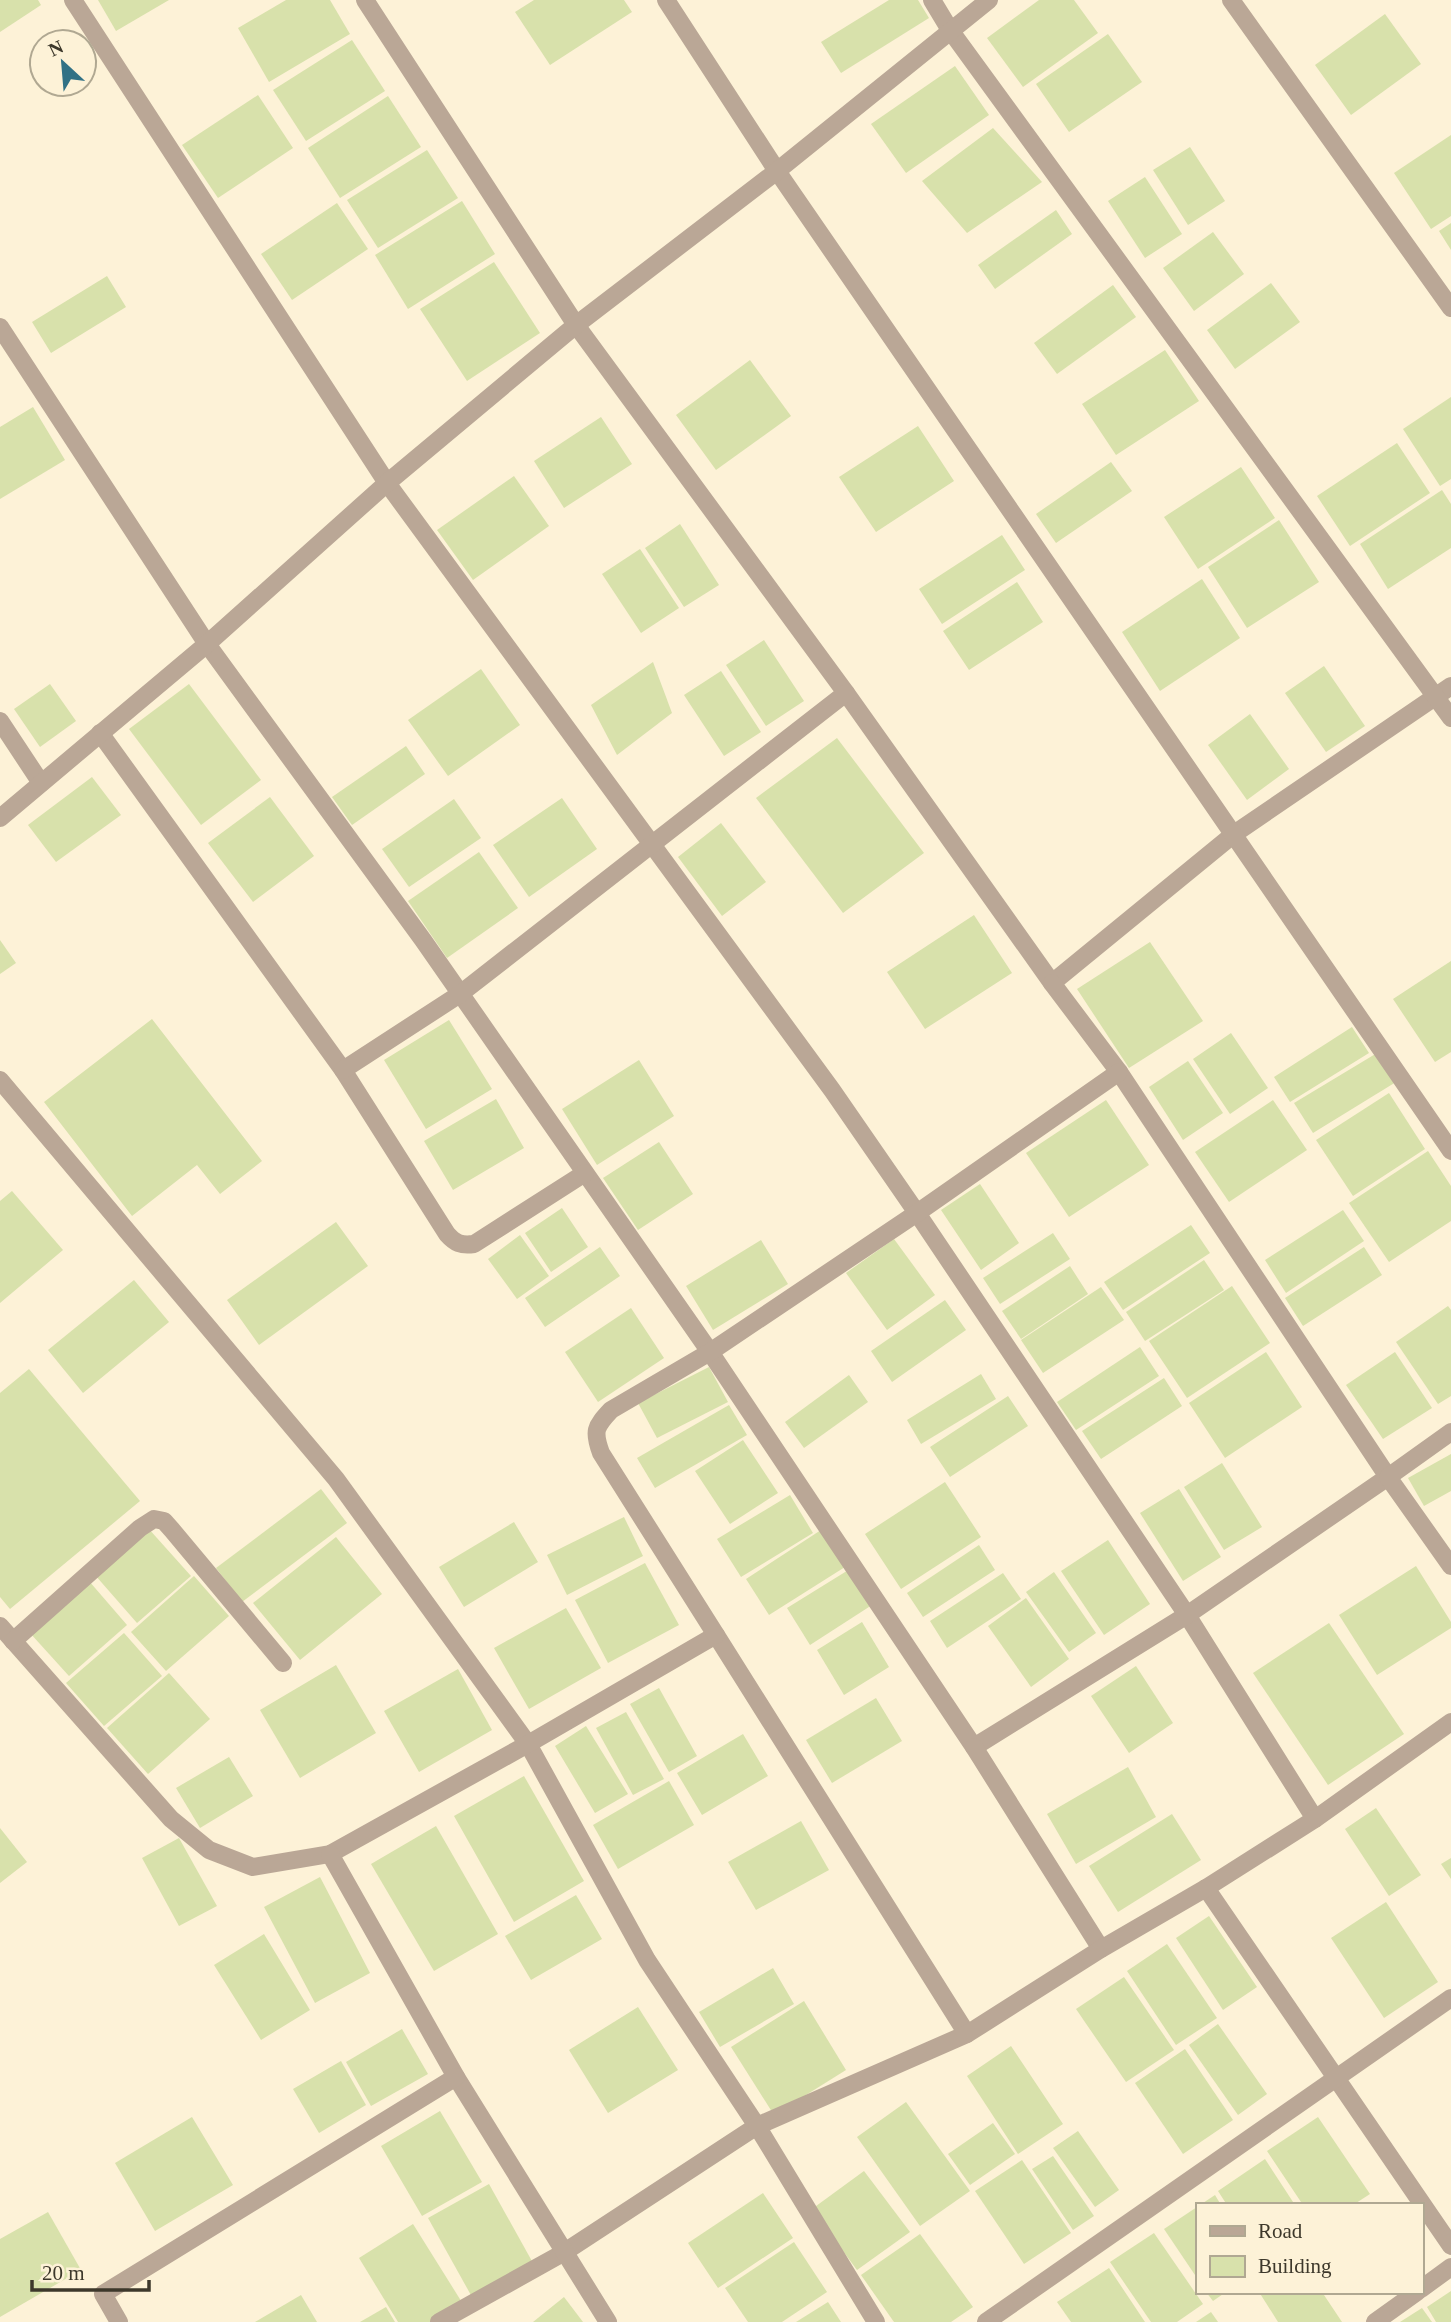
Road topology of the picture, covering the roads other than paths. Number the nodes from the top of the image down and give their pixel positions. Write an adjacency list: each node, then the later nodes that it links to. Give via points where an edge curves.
1 (73, 0): 12 (street)
2 (365, 0): 10 (street)
3 (666, 0): 8 (street)
4 (932, 0): 7 (street)
5 (989, 0): 7 (street)
6 (1231, 0): 9 (street)
7 (950, 30): 8 (street); 16 (street)
8 (777, 171): 10 (street); 22 (street)
9 (1451, 308)
10 (576, 325): 12 (street); 15 (street)
11 (0, 327): 13 (street)
12 (387, 483): 13 (street); 23 (street)
13 (207, 643): 19 (street); 25 (street)
14 (1451, 686): 16 (street)
15 (846, 693): 23 (street); 24 (street)
16 (1435, 696): 17 (street); 22 (street)
17 (1451, 718)
18 (0, 720): 20 (street)
19 (100, 733): 20 (street); 26 (street)
20 (41, 783): 21 (street)
21 (0, 818)
22 (1234, 834): 24 (street); 29 (street)
23 (652, 844): 25 (street); 31 (street)
24 (1052, 983): 27 (street)
25 (460, 993): 26 (street); 30 (street)
26 (344, 1070): 30 (street, via 454,1242 474,1244)
27 (1119, 1072): 31 (street); 34 (street)
28 (0, 1080): 42 (street, via 336,1479)
29 (1451, 1152)
30 (585, 1173): 32 (street)
31 (917, 1213): 32 (street); 36 (street)
32 (710, 1352): 38 (street, via 611,1410 598,1424 596,1438 601,1453); 43 (street)
33 (1451, 1432): 34 (street)
34 (1388, 1477): 35 (street); 36 (street)
35 (1451, 1566)
36 (1187, 1615): 43 (street); 44 (street)
37 (0, 1626): 39 (street)
38 (716, 1635): 42 (street); 49 (street)
39 (13, 1641): 40 (street, via 154,1520 164,1521 173,1530); 45 (street, via 171,1819 209,1850 253,1867)
40 (284, 1663)
41 (1451, 1722): 44 (street)
42 (528, 1744): 45 (street); 52 (street, via 647,1960)
43 (975, 1747): 47 (street)
44 (1315, 1819): 46 (street)
45 (330, 1854): 50 (street)
46 (1206, 1888): 47 (street); 51 (street)
47 (1101, 1949): 49 (street)
48 (1451, 1998): 51 (street)
49 (967, 2034): 52 (street)
50 (456, 2077): 56 (street); 60 (street, via 103,2294)
51 (1336, 2077): 53 (street); 64 (street)
52 (757, 2126): 56 (street); 63 (street)
53 (1422, 2203)
54 (1423, 2205): 55 (street)
55 (1451, 2246)
56 (563, 2253): 61 (street); 62 (street)
57 (1451, 2267): 58 (street)
58 (1423, 2288)
59 (1414, 2294): 65 (street)
60 (119, 2322)
61 (439, 2322)
62 (608, 2322)
63 (876, 2322)
64 (986, 2322)
65 (1375, 2322)

